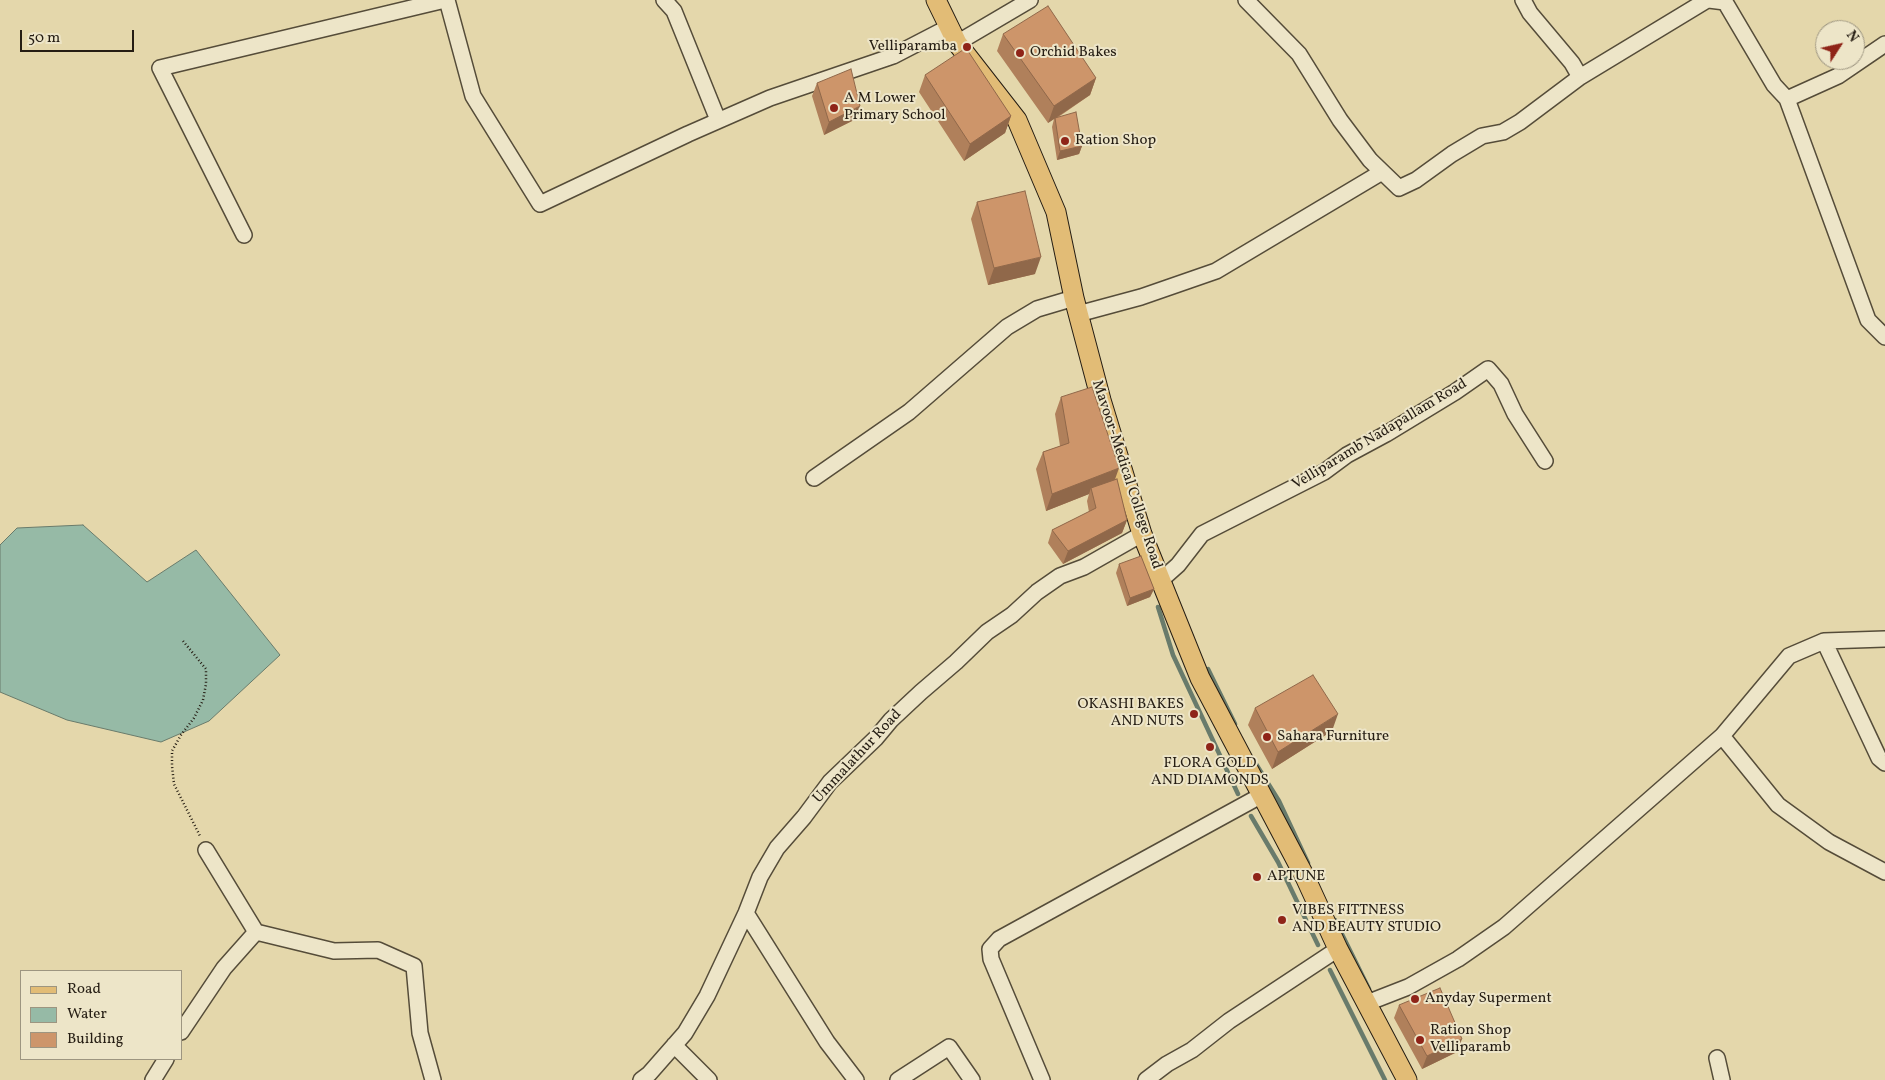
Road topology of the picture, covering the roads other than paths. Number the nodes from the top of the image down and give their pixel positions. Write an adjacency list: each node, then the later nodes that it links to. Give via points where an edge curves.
1 (446, 0): 12 (street, via 473,96 540,204); 14 (street, via 160,68)
2 (664, 0): 12 (street, via 674,11)
3 (936, 0): 8 (main road, Mavoor-Medical College Road)
4 (1030, 0): 8 (street)
5 (1246, 0): 13 (street, via 1299,54 1340,120)
6 (1523, 0): 10 (street)
7 (1708, 0): 10 (street); 11 (street, via 1725,2 1774,85)
8 (953, 35): 12 (street, via 770,98); 15 (main road, Mavoor-Medical College Road, via 1017,120 1056,212)
9 (1885, 44): 11 (street, via 1838,76)
10 (1580, 77): 13 (street, via 1520,122 1503,132 1482,136 1416,180 1398,188)
11 (1787, 99): 16 (street, via 1868,320)
12 (718, 120)
13 (1382, 172): 15 (street, via 1216,271 1142,297)
14 (244, 234)
15 (1076, 306): 18 (street, via 1037,309 1007,327 909,412); 19 (main road, Mavoor-Medical College Road)
16 (1885, 337)
17 (1545, 461): 20 (street, Velliparamb Nadapallam Road, via 1515,414 1501,384 1488,369 1324,472 1202,534)
18 (814, 478)
19 (1142, 534): 20 (main road, Mavoor-Medical College Road); 28 (street, Ummalathur Road, via 1060,576 1037,592 914,698 830,782 777,848 760,877)
20 (1160, 581): 25 (main road, Mavoor-Medical College Road, via 1200,678)
21 (1885, 639): 22 (street)
22 (1824, 641): 23 (street, via 1789,656); 24 (street)
23 (1722, 736): 27 (street, via 1778,806 1829,842); 31 (street, via 1504,927 1458,959 1408,987)
24 (1885, 763)
25 (1262, 795): 30 (main road, Mavoor-Medical College Road, via 1305,876); 43 (street, via 999,939 990,949 991,959)
26 (206, 850): 29 (street)
27 (1885, 872)
28 (746, 912): 33 (street, Ummalathur Road, via 707,996); 40 (street, via 827,1042)
29 (256, 932): 32 (street, via 224,968); 37 (street, via 334,951 378,950 414,966 420,1033)
30 (1338, 949): 31 (main road, Mavoor-Medical College Road); 44 (street)
31 (1366, 1003): 45 (main road, Mavoor-Medical College Road)
32 (182, 1031)
33 (674, 1045): 38 (street, Ummalathur Road); 39 (street)
34 (1717, 1058): 46 (street)
35 (165, 1060): 36 (street)
36 (153, 1080)
37 (433, 1080)
38 (641, 1080)
39 (709, 1080)
40 (856, 1080)
41 (898, 1080): 42 (street, via 949,1047)
42 (972, 1080)
43 (1042, 1080)
44 (1146, 1080)
45 (1407, 1080)
46 (1722, 1080)

